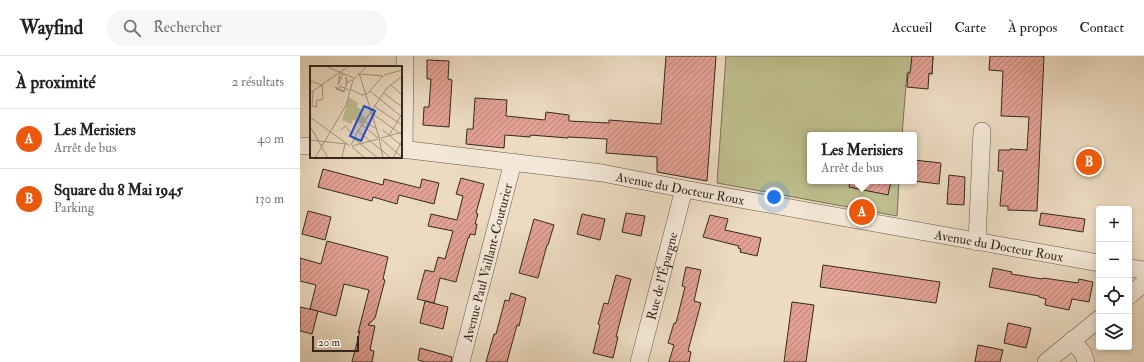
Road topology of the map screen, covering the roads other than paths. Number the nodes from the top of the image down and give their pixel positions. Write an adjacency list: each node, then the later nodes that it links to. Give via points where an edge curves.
1 (405, 56): 3 (street)
2 (982, 131): 6 (street)
3 (402, 149): 4 (street, Avenue du Docteur Roux)
4 (513, 162): 5 (street, Avenue du Docteur Roux, via 602,173); 14 (street, Avenue Paul Vaillant-Couturier)
5 (684, 189): 6 (street, Avenue du Docteur Roux); 15 (street, Rue de l'Épargne)
6 (977, 242): 7 (street, Avenue du Docteur Roux)
7 (1096, 262)
8 (1132, 268): 9 (street)
9 (1144, 270)
10 (1144, 283): 11 (street)
11 (1132, 293)
12 (1096, 319): 13 (street)
13 (1072, 340): 16 (street); 17 (street, via 1083,353)
14 (461, 362)
15 (639, 362)
16 (1046, 362)
17 (1086, 362)

